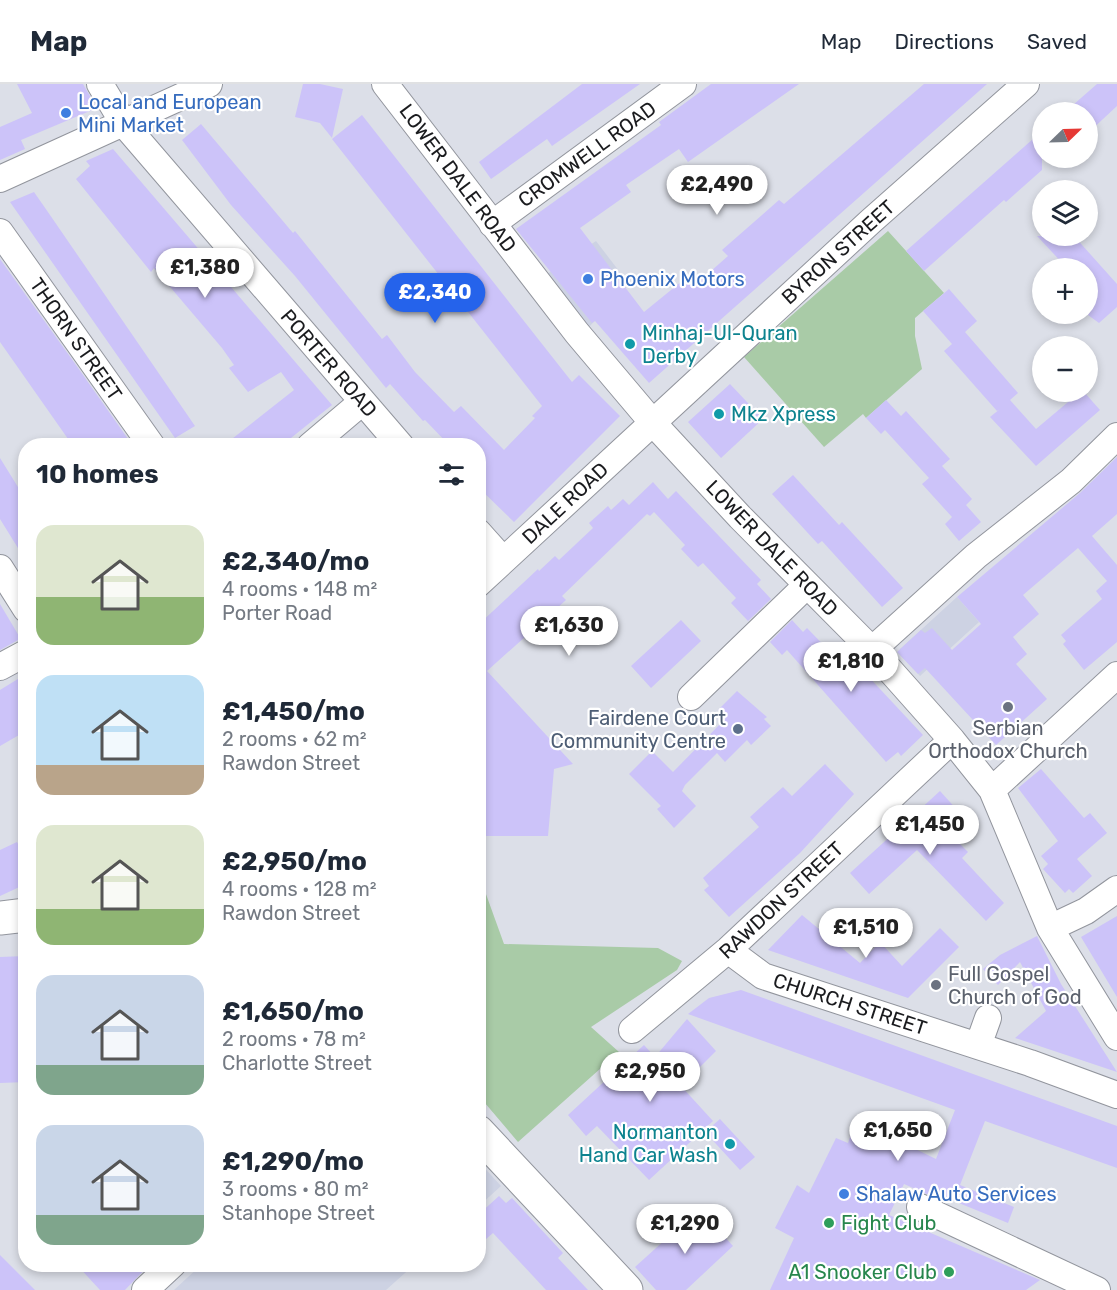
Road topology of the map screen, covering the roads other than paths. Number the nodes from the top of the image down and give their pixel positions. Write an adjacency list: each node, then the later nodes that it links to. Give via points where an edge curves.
1 (100, 84): 6 (street, PORTER ROAD)
2 (209, 84): 6 (street)
3 (386, 84): 8 (street, LOWER DALE ROAD)
4 (683, 84): 8 (street, CROMWELL ROAD)
5 (1026, 84): 11 (street, BYRON STREET)
6 (124, 124): 7 (street); 10 (street, PORTER ROAD)
7 (0, 179)
8 (492, 224): 11 (street, LOWER DALE ROAD)
9 (0, 232): 13 (street, THORN STREET)
10 (362, 402): 14 (street); 15 (street, PORTER ROAD)
11 (653, 423): 17 (street, DALE ROAD); 20 (street, LOWER DALE ROAD)
12 (1117, 436): 22 (street)
13 (146, 438)
14 (319, 438)
15 (394, 438)
16 (486, 541): 17 (street)
17 (503, 560): 19 (street, DALE ROAD)
18 (0, 568): 21 (street)
19 (486, 576)
20 (807, 585): 22 (street, LOWER DALE ROAD); 26 (street)
21 (18, 596)
22 (872, 650): 27 (street, LOWER DALE ROAD)
23 (18, 657): 24 (street)
24 (0, 667)
25 (1117, 675): 28 (street)
26 (691, 697)
27 (952, 740): 28 (street, LOWER DALE ROAD); 33 (street, RAWDON STREET)
28 (992, 790): 32 (street, LOWER DALE ROAD)
29 (1117, 889): 32 (street, via 1086,912)
30 (18, 916): 31 (street)
31 (0, 918)
32 (1050, 928): 36 (street, LOWER DALE ROAD)
33 (728, 950): 35 (street, RAWDON STREET); 37 (street, CHURCH STREET, via 763,976)
34 (988, 1018): 37 (street)
35 (632, 1030)
36 (1117, 1037)
37 (978, 1046): 38 (street, CHURCH STREET)
38 (1117, 1095)
39 (486, 1141): 43 (street)
40 (920, 1207): 44 (street)
41 (164, 1272): 42 (street)
42 (145, 1290)
43 (626, 1290)
44 (1097, 1290)

